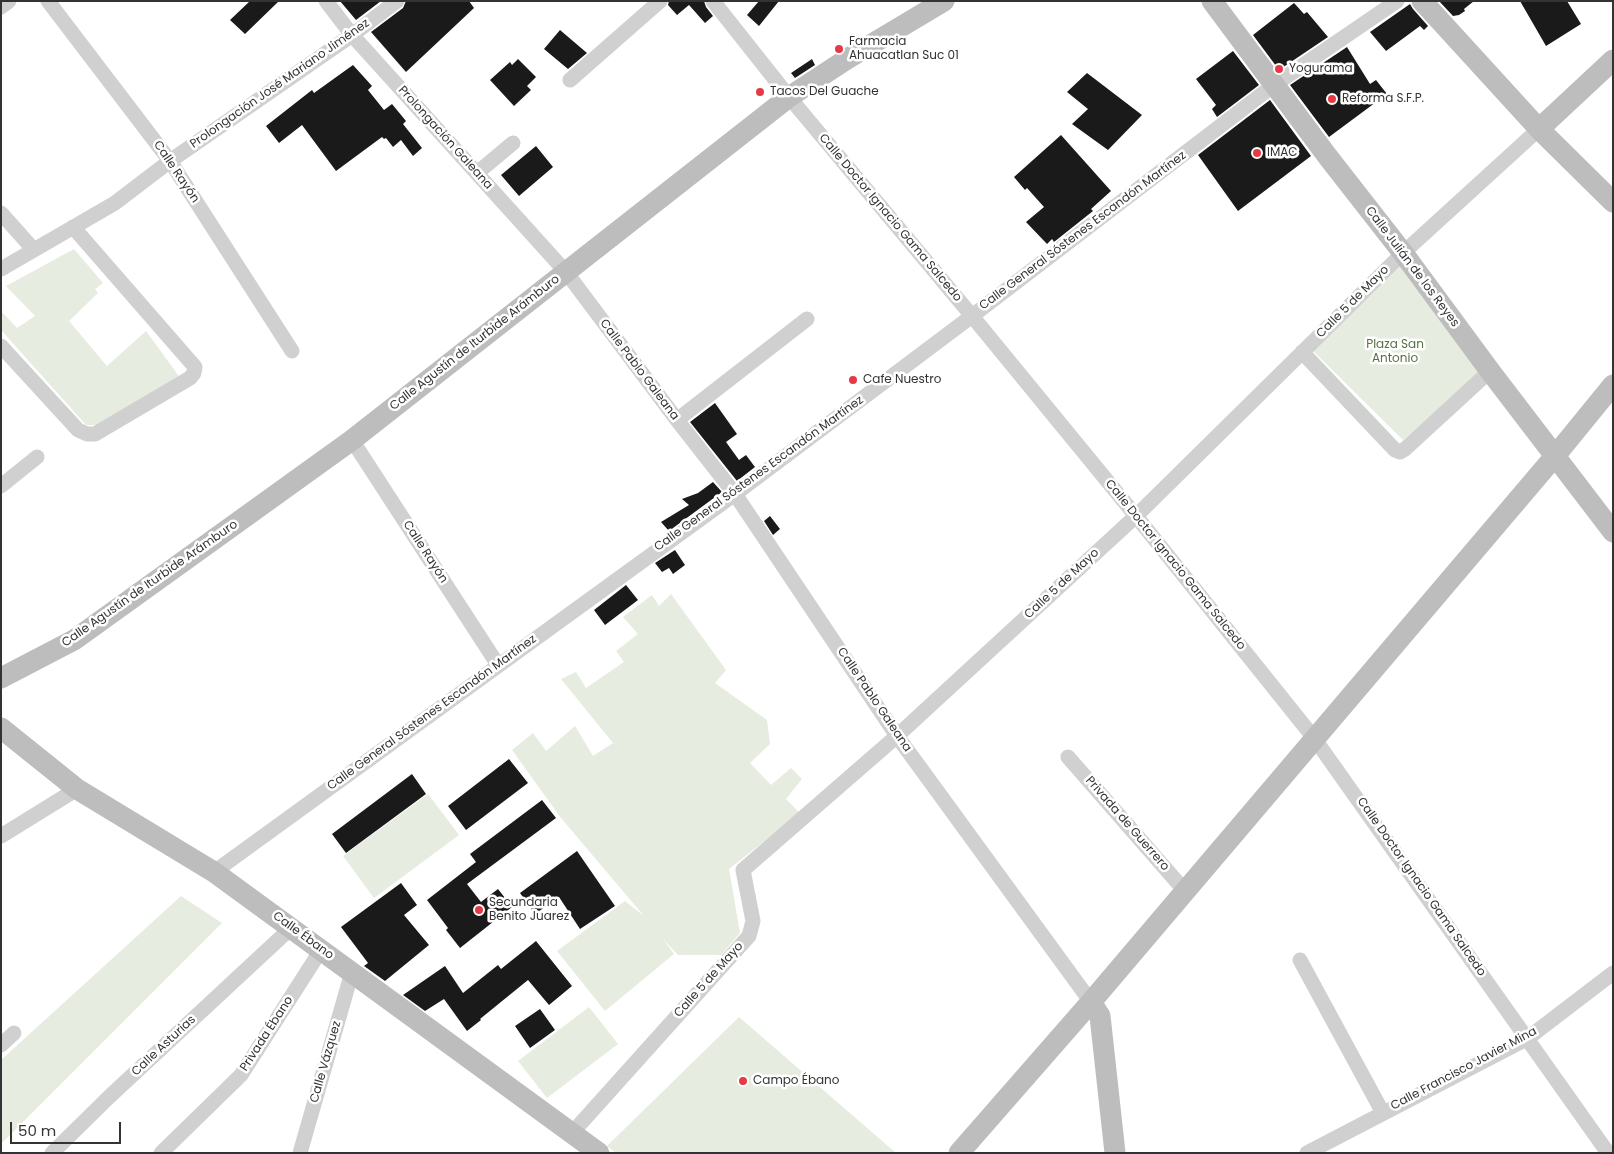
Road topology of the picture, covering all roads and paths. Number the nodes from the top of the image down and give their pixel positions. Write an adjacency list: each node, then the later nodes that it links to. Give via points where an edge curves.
1 (8, 1): 11 (street)
2 (48, 1): 19 (street, Calle Rayón)
3 (326, 1): 12 (street, Prolongación Galeana)
4 (397, 1): 12 (street, Prolongación José Mariano Jiménez)
5 (660, 1): 14 (street)
6 (713, 1): 16 (street, Calle Doctor Ignacio Gama Salcedo)
7 (944, 1): 16 (street, Calle Agustín de Iturbide Arámburo)
8 (1212, 1): 15 (street, Calle Julián de los Reyes)
9 (1397, 1): 15 (street, Calle General Sóstenes Escandón Martínez)
10 (1422, 1): 17 (street)
11 (1, 7)
12 (352, 35): 19 (street, Prolongación José Mariano Jiménez); 20 (street, Prolongación Galeana)
13 (1613, 60): 17 (street, Calle 5 de Mayo)
14 (570, 80)
15 (1274, 85): 25 (street, Calle Julián de los Reyes); 28 (street, Calle General Sóstenes Escandón Martínez)
16 (789, 97): 27 (street, Calle Agustín de Iturbide Arámburo); 28 (street, Calle Doctor Ignacio Gama Salcedo)
17 (1539, 129): 21 (street); 25 (street, Calle 5 de Mayo)
18 (513, 143): 20 (street)
19 (170, 161): 23 (street, Prolongación José Mariano Jiménez, via 115,203); 31 (street, Calle Rayón)
20 (477, 173): 27 (street, Prolongación Galeana)
21 (1613, 202)
22 (1, 213): 24 (street)
23 (73, 227): 24 (street, Prolongación José Mariano Jiménez); 30 (street, via 195,367 194,373 95,434 87,434 78,430)
24 (34, 250): 26 (street, Prolongación José Mariano Jiménez)
25 (1403, 253): 32 (street, Calle 5 de Mayo); 33 (street, Calle Julián de los Reyes)
26 (1, 269)
27 (566, 272): 35 (street, Calle Pablo Galeana); 36 (street, Calle Agustín de Iturbide Arámburo)
28 (972, 316): 40 (street, Calle General Sóstenes Escandón Martínez); 41 (street, Calle Doctor Ignacio Gama Salcedo)
29 (807, 319): 35 (street)
30 (1, 346)
31 (292, 351)
32 (1302, 352): 33 (street, via 1400,452); 41 (street, Calle 5 de Mayo)
33 (1490, 371): 37 (street, Calle Julián de los Reyes)
34 (1613, 385): 37 (street)
35 (677, 420): 40 (street, Calle Pablo Galeana)
36 (352, 440): 43 (street, Calle Rayón); 44 (street, Calle Agustín de Iturbide Arámburo, via 74,640)
37 (1555, 456): 42 (street, Calle Julián de los Reyes); 47 (street)
38 (37, 457): 39 (street)
39 (3, 482)
40 (735, 494): 43 (street, Calle General Sóstenes Escandón Martínez); 46 (street, Calle Pablo Galeana)
41 (1136, 516): 46 (street, Calle 5 de Mayo); 47 (street, Calle Doctor Ignacio Gama Salcedo)
42 (1613, 532)
43 (498, 665): 51 (street, Calle General Sóstenes Escandón Martínez)
44 (1, 678)
45 (1, 728): 49 (street, Calle Ébano)
46 (897, 736): 58 (street, Calle Pablo Galeana); 63 (street, Calle 5 de Mayo, via 743,870 753,921 749,936)
47 (1314, 738): 52 (street); 60 (street, Calle Doctor Ignacio Gama Salcedo)
48 (1068, 757): 52 (street, Privada de Guerrero)
49 (77, 789): 50 (street); 51 (street, Calle Ébano)
50 (1, 836)
51 (214, 872): 53 (street, Calle Ébano)
52 (1185, 891): 58 (street)
53 (284, 934): 54 (street, Calle Ébano); 64 (street, Calle Asturias)
54 (321, 950): 56 (street, Calle Ébano); 65 (street, Privada Ébano, via 240,1075)
55 (1300, 960): 62 (street)
56 (352, 972): 63 (street, Calle Ébano); 66 (street, Calle Vázquez)
57 (1613, 973): 60 (street, Calle Francisco Javier Mina)
58 (1091, 1002): 68 (street); 69 (street, Calle Pablo Galeana, via 1100,1016)
59 (14, 1033): 61 (street)
60 (1528, 1038): 62 (street, Calle Francisco Javier Mina); 71 (street, Calle Doctor Ignacio Gama Salcedo)
61 (1, 1045)
62 (1383, 1113): 70 (street, Calle Francisco Javier Mina)
63 (572, 1133): 67 (street, Calle Ébano)
64 (52, 1153)
65 (161, 1153)
66 (300, 1153)
67 (599, 1153)
68 (959, 1153)
69 (1115, 1153)
70 (1307, 1153)
71 (1608, 1153)

